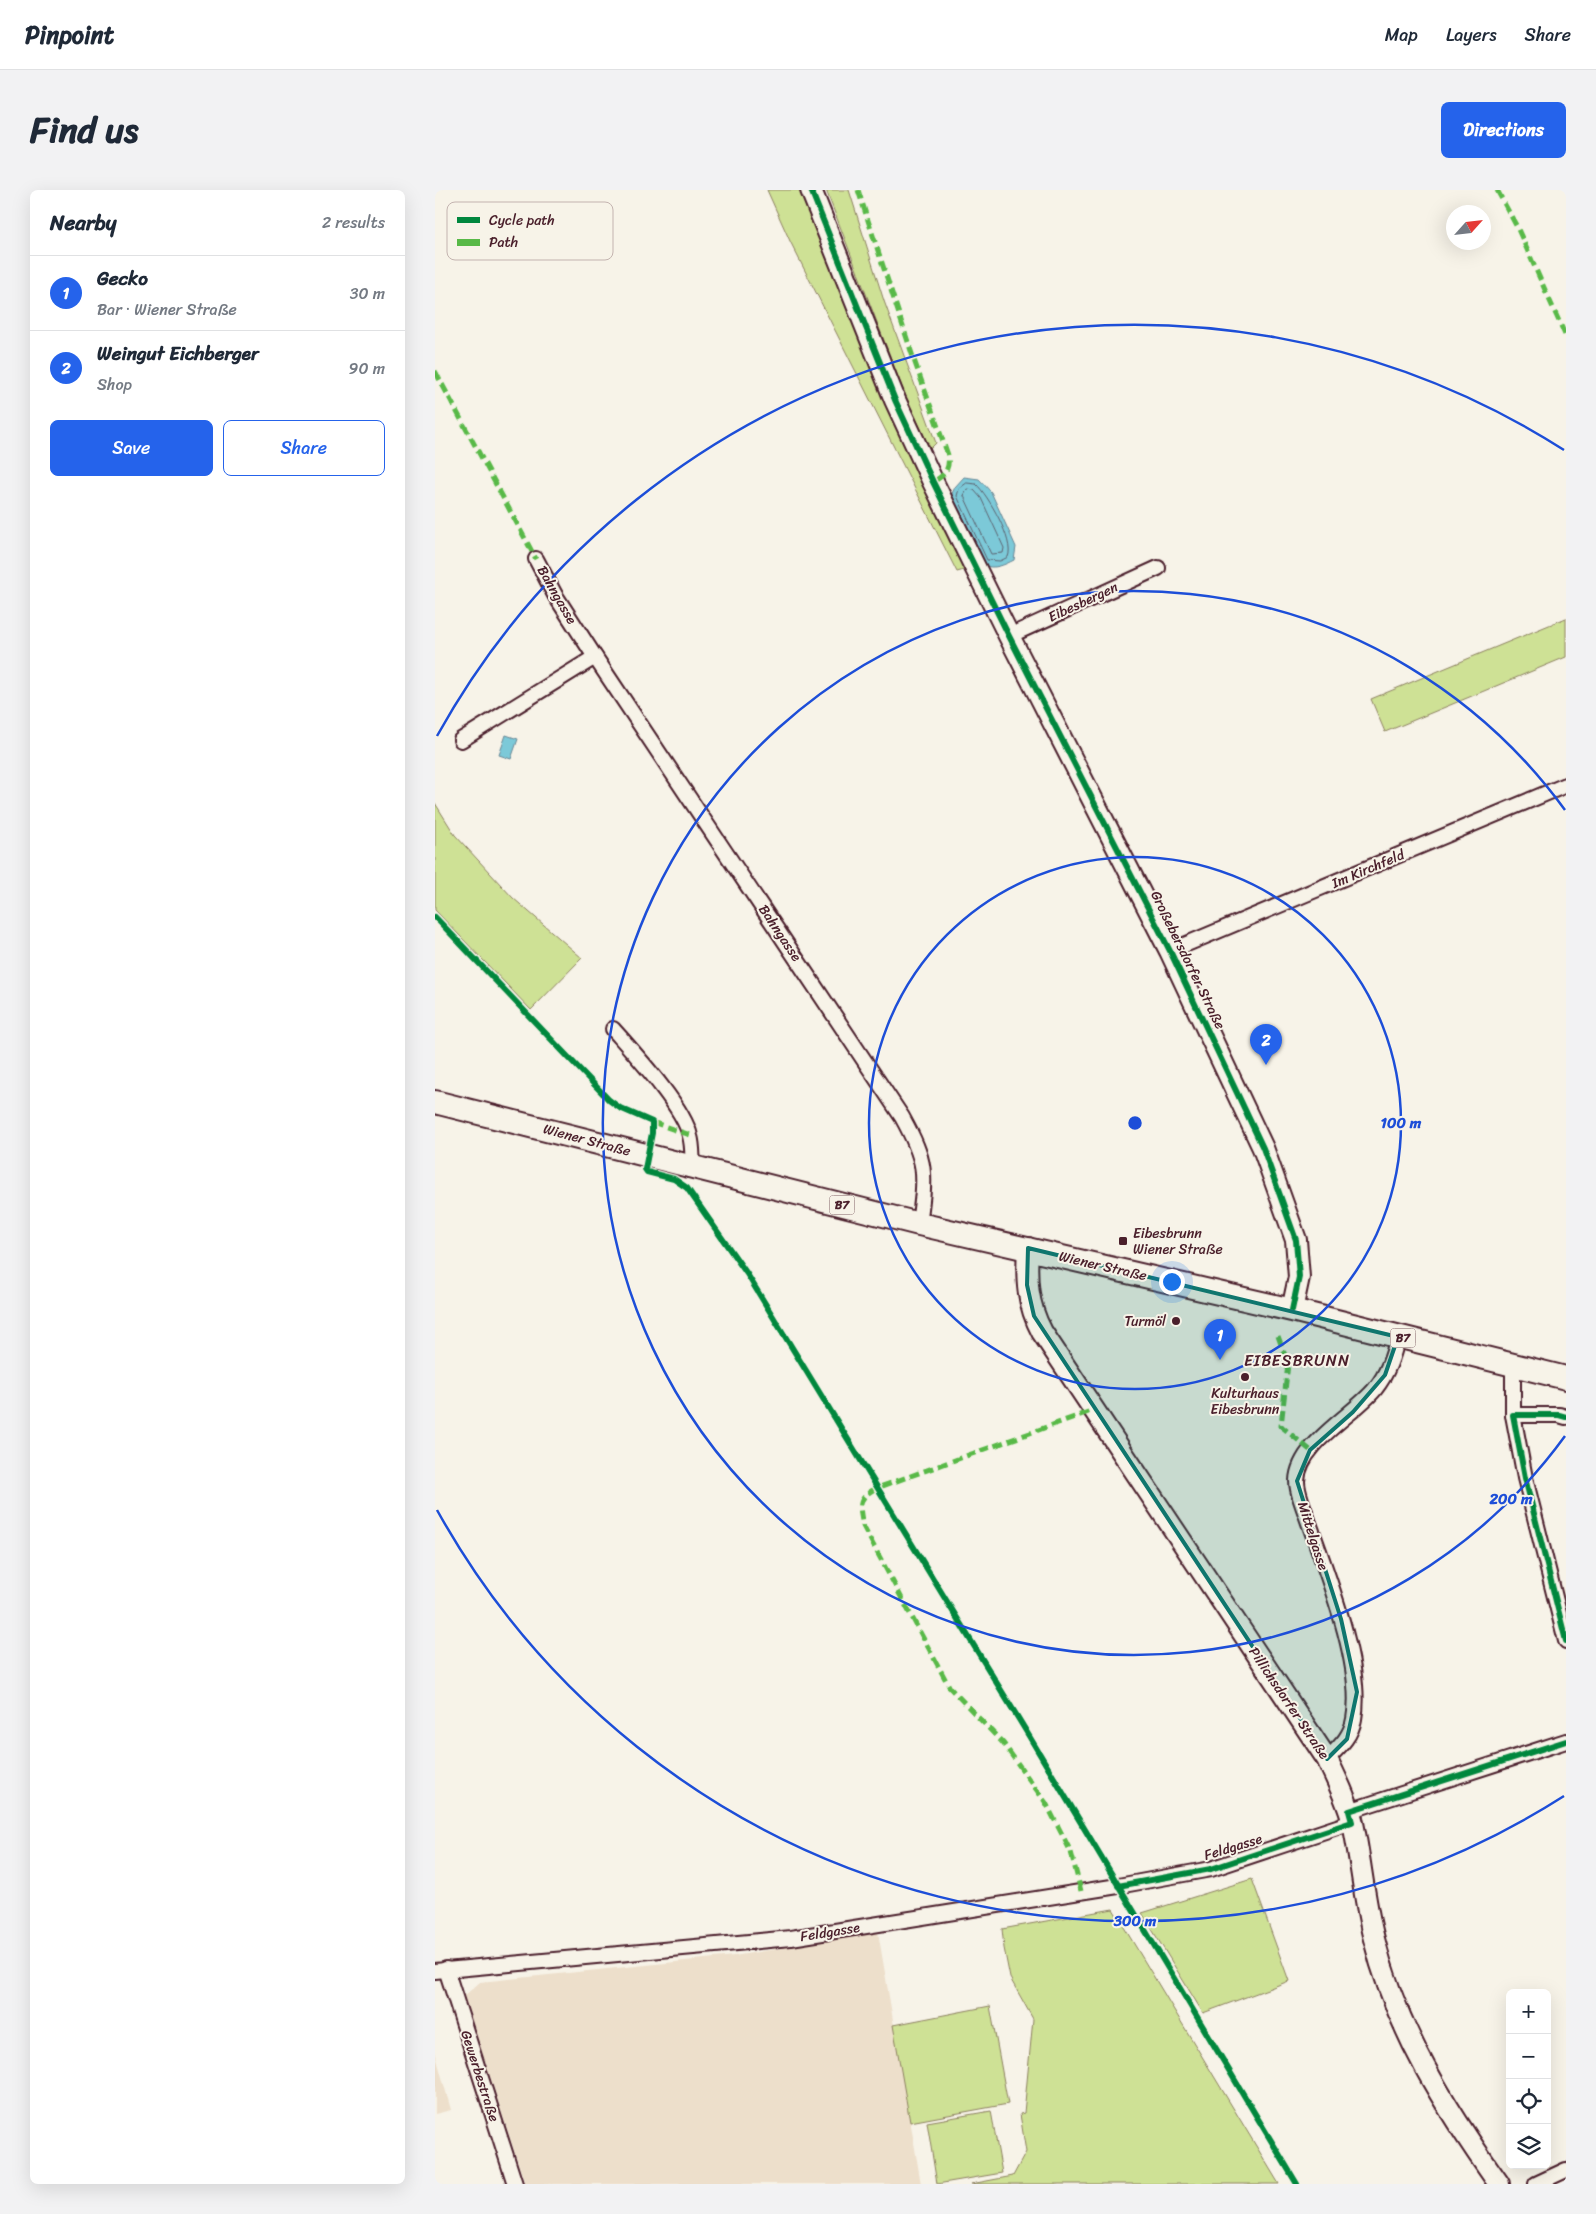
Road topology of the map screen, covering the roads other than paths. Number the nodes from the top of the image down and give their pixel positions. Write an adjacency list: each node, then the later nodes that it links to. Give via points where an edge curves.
1 (811, 190): 4 (street, Großebersdorfer Straße, via 895,400)
2 (536, 559): 5 (street, Bahngasse)
3 (1158, 568): 4 (street, Eibesbergen)
4 (1009, 636): 8 (street, Großebersdorfer Straße)
5 (595, 656): 6 (street); 12 (street, Bahngasse, via 902,1116 924,1167)
6 (461, 740)
7 (1566, 785): 8 (street, Im Kirchfeld)
8 (1170, 951): 14 (street, Großebersdorfer Straße, via 1263,1148 1291,1221 1299,1277)
9 (613, 1029): 11 (street, via 648,1069 681,1117 690,1135)
10 (435, 1102): 11 (main road, Wiener Straße / B7)
11 (693, 1167): 12 (main road, Wiener Straße / B7)
12 (919, 1224): 13 (main road, Wiener Straße / B7)
13 (1028, 1248): 14 (main road, Wiener Straße / B7); 22 (street, Pillichsdorfer Straße, via 1028,1293 1042,1332)
14 (1292, 1310): 15 (main road, Wiener Straße / B7)
15 (1398, 1336): 16 (main road, Wiener Straße / B7); 22 (street, Mittelgasse, via 1385,1375 1353,1412 1310,1450 1300,1467 1297,1481 1341,1619 1357,1692 1354,1721 1347,1739)
16 (1513, 1366): 17 (main road, B7); 18 (street)
17 (1566, 1378)
18 (1513, 1415): 19 (street); 20 (street, via 1525,1478)
19 (1566, 1417)
20 (1566, 1641)
21 (1566, 1741): 23 (street, Feldgasse)
22 (1327, 1760): 23 (street, Pillichsdorfer Straße)
23 (1351, 1816): 24 (street, Feldgasse, via 1211,1868 1118,1886 791,1938); 27 (street, Pillichsdorfer Straße, via 1374,1939 1393,2000 1427,2072)
24 (440, 1970): 26 (street, Gewerbestraße)
25 (1566, 2170): 28 (street)
26 (515, 2184)
27 (1499, 2184)
28 (1536, 2184)

